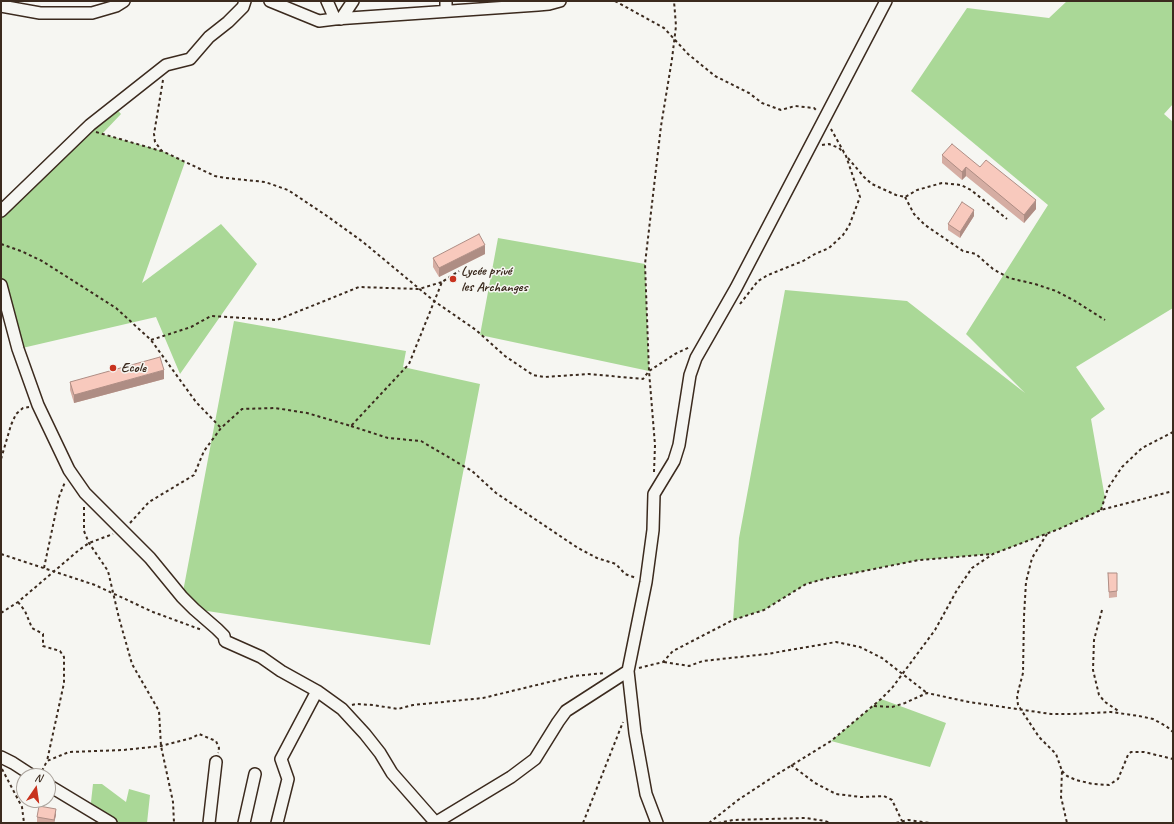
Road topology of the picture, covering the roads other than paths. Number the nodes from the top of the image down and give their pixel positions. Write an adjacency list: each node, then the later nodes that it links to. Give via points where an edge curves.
1 (124, 1): 9 (street, via 92,13 40,13)
2 (245, 1): 12 (street, via 243,7 209,37 190,59 166,65 85,130)
3 (270, 1): 11 (street, via 319,21)
4 (327, 1): 11 (street)
5 (353, 1): 11 (street)
6 (560, 1): 8 (street, via 549,4)
7 (886, 1): 14 (street, via 696,358 690,375 679,445 674,461 654,494 653,530 646,582)
8 (506, 4): 10 (street)
9 (1, 6)
10 (446, 6): 11 (street)
11 (338, 19)
12 (1, 211)
13 (1, 285): 15 (street, via 18,349 38,405 69,470 85,493 150,558 182,597 222,633 225,641 261,656 281,671)
14 (628, 671): 25 (street, via 566,711 535,759 511,777); 26 (street, via 644,786)
15 (317, 691): 24 (street, via 281,759 288,779); 25 (street, via 342,709 365,734 392,773)
16 (1, 757): 18 (street)
17 (216, 762): 22 (street)
18 (21, 768)
19 (255, 774): 23 (street)
20 (56, 790): 21 (street)
21 (111, 823)
22 (209, 823)
23 (244, 823)
24 (278, 823)
25 (436, 823)
26 (657, 823)

